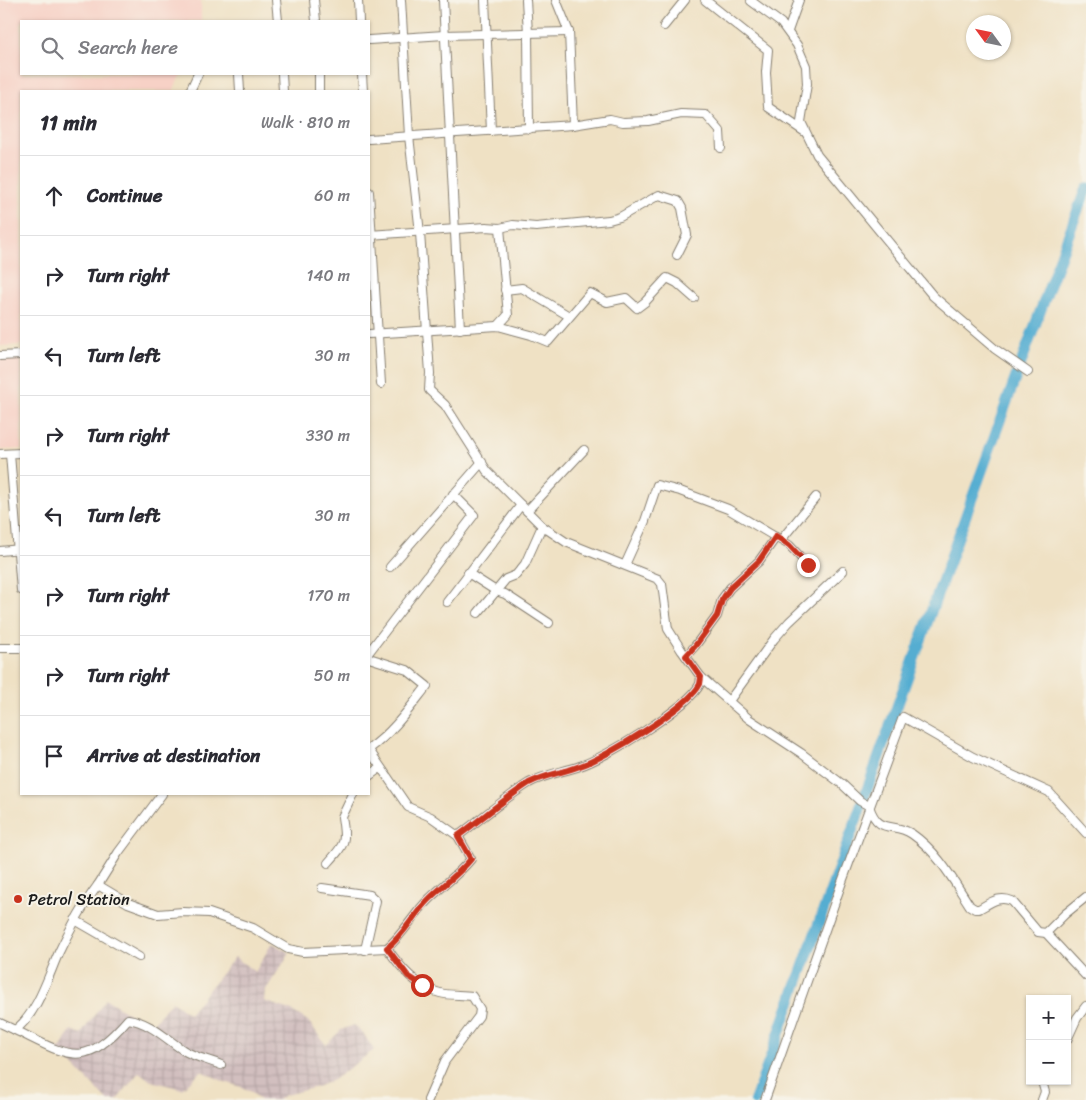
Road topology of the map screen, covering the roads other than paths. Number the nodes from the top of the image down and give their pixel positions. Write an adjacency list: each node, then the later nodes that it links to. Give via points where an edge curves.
1 (276, 0): 13 (street)
2 (314, 0): 14 (street)
3 (358, 0): 15 (street)
4 (401, 0): 22 (street)
5 (444, 0): 21 (street)
6 (485, 0): 19 (street)
7 (526, 0): 20 (street)
8 (556, 0): 18 (street)
9 (685, 0): 16 (street)
10 (705, 0): 37 (street, via 768,50 768,107)
11 (751, 0): 17 (street)
12 (800, 0): 17 (street)
13 (278, 20)
14 (316, 20)
15 (360, 20)
16 (664, 26)
17 (788, 31): 37 (street, via 806,66 807,84 801,122)
18 (569, 32): 20 (street); 34 (street)
19 (487, 33): 20 (street); 21 (street); 36 (street)
20 (528, 33): 35 (street)
21 (444, 35): 22 (street); 38 (street)
22 (403, 37): 23 (street); 39 (street)
23 (370, 40)
24 (198, 75): 29 (street)
25 (240, 75): 30 (street)
26 (282, 75): 31 (street)
27 (319, 75): 32 (street)
28 (362, 75): 33 (street)
29 (190, 90)
30 (240, 90)
31 (283, 90)
32 (319, 90)
33 (363, 90)
34 (573, 125): 35 (street); 41 (street, via 610,119 648,121 681,114 706,114 720,131)
35 (529, 129): 36 (street)
36 (491, 132): 38 (street)
37 (805, 132): 57 (street, via 817,155 933,296)
38 (451, 134): 39 (street); 43 (street)
39 (408, 136): 40 (street); 44 (street)
40 (370, 139)
41 (722, 148)
42 (500, 228): 43 (street); 46 (street, via 620,217 659,195 678,201 682,208 687,235); 47 (street)
43 (455, 229): 44 (street); 51 (street)
44 (420, 232): 45 (street); 52 (street)
45 (370, 235): 53 (street)
46 (677, 255)
47 (505, 290): 49 (street, via 522,288); 50 (street, via 508,315)
48 (694, 298): 49 (street, via 678,283 667,278 637,308 626,298 607,302 590,294)
49 (569, 316): 50 (street, via 548,342)
50 (498, 326): 51 (street)
51 (460, 329): 52 (street)
52 (427, 330): 53 (street); 63 (street, via 429,390 445,405)
53 (378, 333): 54 (street); 58 (street)
54 (370, 334)
55 (0, 356): 56 (street)
56 (20, 356)
57 (1028, 372)
58 (380, 384)
59 (584, 450): 66 (street)
60 (20, 453): 62 (street)
61 (0, 454): 62 (street)
62 (10, 454): 69 (street)
63 (482, 462): 64 (street); 66 (street)
64 (453, 494): 73 (street); 83 (street, via 474,515)
65 (816, 497): 68 (street)
66 (524, 508): 67 (street); 76 (street)
67 (542, 526): 71 (street, via 566,542); 77 (street, via 525,564)
68 (779, 538): 71 (street, via 728,509 657,485); 72 (street); 84 (street, via 730,588 717,616)
69 (19, 549): 70 (street); 74 (street)
70 (0, 551)
71 (625, 565): 84 (street, via 654,576 662,584 668,629)
72 (808, 565)
73 (390, 567)
74 (20, 570)
75 (842, 571): 87 (street, via 774,639)
76 (468, 573): 77 (street); 78 (street)
77 (496, 591): 79 (street); 80 (street)
78 (447, 602)
79 (478, 613)
80 (549, 623)
81 (0, 648): 82 (street)
82 (20, 648)
83 (370, 651)
84 (686, 656): 86 (street)
85 (370, 658): 88 (street, via 407,670 427,686 398,724)
86 (701, 677): 87 (street); 96 (street, via 692,694 636,737 581,766 545,775 528,784)
87 (729, 701): 94 (street)
88 (370, 749)
89 (370, 752): 90 (street)
90 (380, 768): 91 (street); 96 (street, via 408,807 431,817)
91 (370, 775)
92 (161, 795): 98 (street)
93 (353, 795): 97 (street, via 342,817 346,832 344,840)
94 (869, 806): 95 (street, via 903,717 973,757 1048,792); 102 (street, via 874,819 884,827 910,832 934,852 970,906 979,909 1000,898 1012,900 1038,932); 114 (street)
95 (1086, 833)
96 (458, 836): 103 (street, via 471,859 428,900)
97 (328, 863)
98 (98, 885): 101 (street); 104 (street, via 128,903 158,914 209,913 253,928 288,948 303,952)
99 (322, 888): 104 (street, via 374,897 376,901)
100 (1086, 898): 102 (street)
101 (75, 920): 105 (street); 109 (street, via 32,1009)
102 (1046, 933): 106 (street)
103 (387, 948): 104 (street); 113 (street, via 408,976 441,993 472,996 480,1009 479,1016 444,1061)
104 (365, 950)
105 (139, 957)
106 (1086, 976)
107 (1086, 1006): 110 (street)
108 (0, 1023): 109 (street)
109 (15, 1030): 111 (street, via 67,1054 78,1055 97,1048 128,1019 135,1020 164,1035 184,1051)
110 (1071, 1031)
111 (221, 1065)
112 (1044, 1085): 115 (street)
113 (428, 1100)
114 (765, 1100)
115 (1042, 1100)

